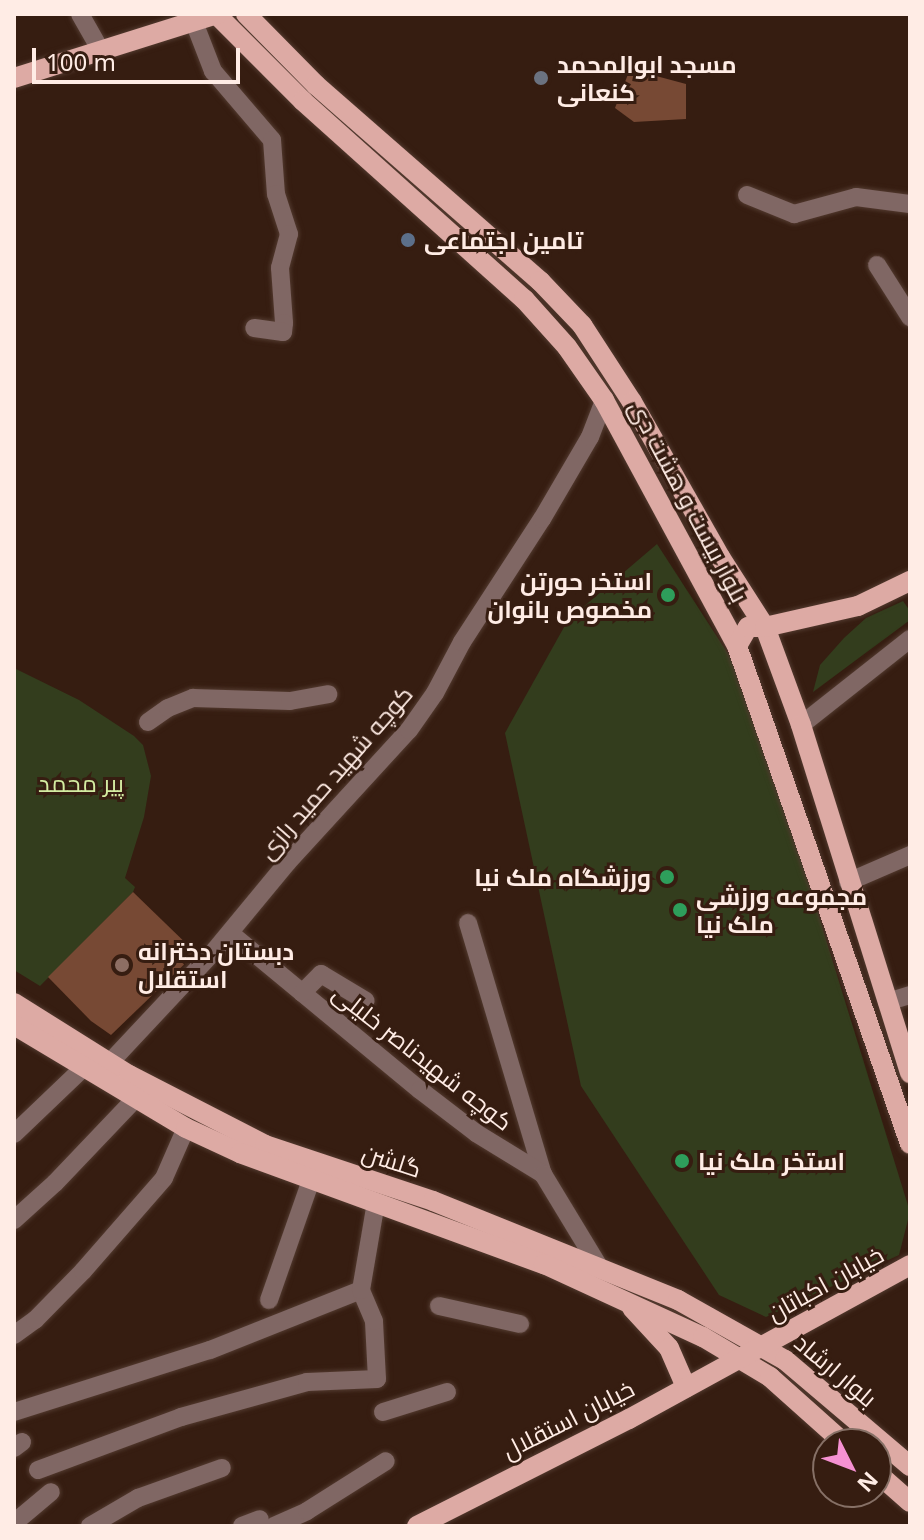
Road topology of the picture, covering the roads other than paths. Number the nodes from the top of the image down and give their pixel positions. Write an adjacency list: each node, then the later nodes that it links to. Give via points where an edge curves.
1 (80, 14): 5 (street)
2 (216, 14): 4 (main road); 11 (main road, بلوار بیست و هشت دی, via 303,101)
3 (246, 14): 9 (main road, بلوار بیست و هشت دی, via 316,85)
4 (190, 18): 5 (main road); 14 (street, via 213,71 272,140 276,194 289,234 280,268 284,323 283,332)
5 (100, 46): 6 (main road); 7 (main road)
6 (14, 68)
7 (14, 78)
8 (747, 195): 10 (street, via 794,214 856,197)
9 (452, 202): 11 (main road); 16 (main road, بلوار بیست و هشت دی, via 582,325)
10 (910, 204)
11 (436, 219): 15 (main road, بلوار بیست و هشت دی, via 524,299)
12 (877, 265): 13 (street)
13 (910, 317)
14 (254, 328)
15 (604, 400): 17 (main road, بلوار بیست و هشت دی); 31 (street, کوچه شهید حمید رازی, via 590,437 435,693 409,730)
16 (720, 557): 17 (main road); 19 (main road, بلوار بیست و هشت دی)
17 (697, 570): 21 (main road, بلوار بیست و هشت دی)
18 (910, 581): 19 (main road, via 858,606)
19 (765, 627): 21 (main road, via 748,627); 22 (main road, بلوار بیست و هشت دی)
20 (910, 639): 26 (street)
21 (737, 646): 23 (main road, بلوار بیست و هشت دی)
22 (782, 674): 23 (main road, via 769,691); 26 (main road, بلوار بیست و هشت دی)
23 (754, 689): 29 (main road, بلوار بیست و هشت دی)
24 (328, 694): 25 (street, via 290,701 193,698)
25 (148, 722)
26 (801, 725): 28 (main road, بلوار بیست و هشت دی)
27 (910, 855): 28 (street)
28 (848, 882): 29 (main road, via 833,881); 35 (main road, بلوار بیست و هشت دی)
29 (825, 893): 43 (main road, بلوار بیست و هشت دی)
30 (468, 923): 44 (street)
31 (230, 933): 32 (street, کوچه شهیدناصر خلیلی); 38 (street, کوچه شهید حمید رازی)
32 (302, 993): 34 (street, via 321,974); 44 (street, کوچه شهیدناصر خلیلی, via 476,1133)
33 (910, 995): 35 (street)
34 (366, 1001)
35 (887, 1002): 39 (main road, بلوار بیست و هشت دی)
36 (14, 1003): 38 (main road, گلشن)
37 (14, 1025): 38 (main road, گلشن)
38 (97, 1069): 40 (main road, گلشن); 42 (street, کوچه شهید حمید رازی); 49 (main road, گلشن, via 265,1145 433,1201)
39 (910, 1073)
40 (135, 1099): 41 (main road, گلشن); 47 (street)
41 (186, 1128): 45 (main road, گلشن); 55 (street, via 164,1178 83,1271)
42 (14, 1134)
43 (910, 1144)
44 (543, 1174): 49 (street, کوچه شهیدناصر خلیلی)
45 (311, 1180): 46 (main road, گلشن); 51 (street)
46 (376, 1202): 50 (street); 52 (main road, گلشن, via 544,1264)
47 (14, 1220)
48 (910, 1265): 56 (main road, خیابان اکباتان)
49 (600, 1268): 56 (main road, گلشن, via 678,1300)
50 (361, 1290): 60 (street, via 210,1350); 66 (street, via 374,1321 377,1379 307,1382 181,1417)
51 (269, 1300)
52 (623, 1300): 57 (main road, گلشن); 58 (main road, via 669,1348)
53 (439, 1306): 54 (street)
54 (520, 1324)
55 (14, 1335)
56 (764, 1346): 57 (main road, خیابان اکباتان); 64 (main road, بلوار ارشاد)
57 (741, 1358): 58 (main road, خیابان استقلال); 62 (main road, بلوار ارشاد)
58 (686, 1387): 72 (main road, خیابان استقلال)
59 (447, 1392): 61 (street)
60 (14, 1412)
61 (383, 1412)
62 (827, 1428)
63 (386, 1461): 70 (street, via 307,1511)
64 (910, 1466)
65 (222, 1468): 73 (street, via 138,1498)
66 (38, 1470)
67 (892, 1486): 69 (main road)
68 (51, 1492): 71 (street)
69 (910, 1502)
70 (267, 1522): 74 (street)
71 (14, 1523)
72 (429, 1523)
73 (90, 1526)
74 (242, 1526)

